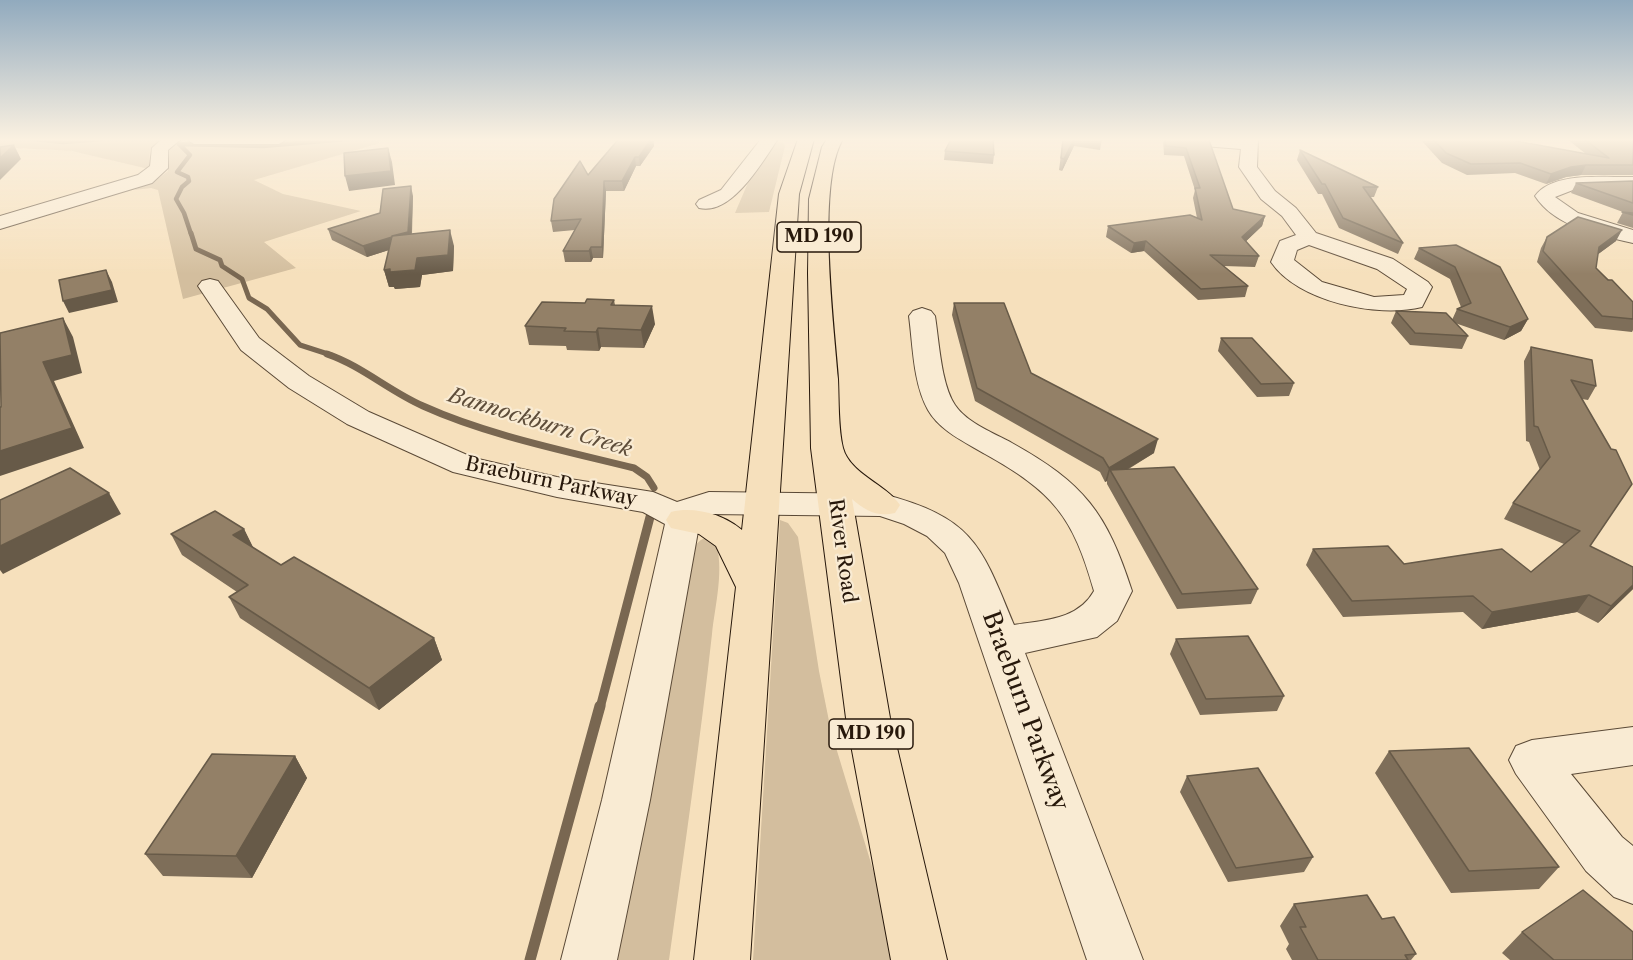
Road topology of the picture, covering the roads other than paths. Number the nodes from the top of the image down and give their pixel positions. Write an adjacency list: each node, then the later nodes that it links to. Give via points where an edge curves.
1 (129, 184): 8 (street)
2 (736, 184): 7 (street, via 728,194)
3 (792, 184): 14 (main road, MD 190)
4 (822, 184): 13 (main road, River Road / MD 190, via 819,273)
5 (1260, 184): 10 (street, via 1289,212)
6 (1614, 184): 9 (street, via 1563,186 1545,196 1550,205 1573,217)
7 (706, 204)
8 (0, 223)
9 (1633, 237)
10 (1308, 238): 10 (street, via 1385,264 1420,287 1413,302 1373,304 1314,287 1282,262 1288,246)
11 (210, 286): 17 (street, Braeburn Parkway, via 250,344 299,382 358,418 464,465 556,487 653,503)
12 (922, 316): 19 (street, via 937,398 944,411 993,446 1033,468 1061,491 1080,514 1106,566 1113,591 1103,611 1083,627)
13 (827, 448): 15 (main road, River Road / MD 190); 16 (main road, via 852,484)
14 (762, 504): 15 (street, Braeburn Parkway); 17 (street, via 700,504 691,507); 18 (main road, MD 190)
15 (837, 505): 16 (street, Braeburn Parkway); 24 (main road, River Road / MD 190, via 868,718)
16 (883, 506): 19 (street, Braeburn Parkway, via 939,528 960,547)
17 (683, 520): 18 (main road, via 710,524 727,534 738,548); 22 (street)
18 (753, 587): 23 (main road, MD 190)
19 (1001, 643): 25 (street, Braeburn Parkway)
20 (1633, 746): 21 (street, via 1532,760 1604,854)
21 (1633, 879)
22 (589, 960)
23 (722, 960)
24 (919, 960)
25 (1115, 960)

